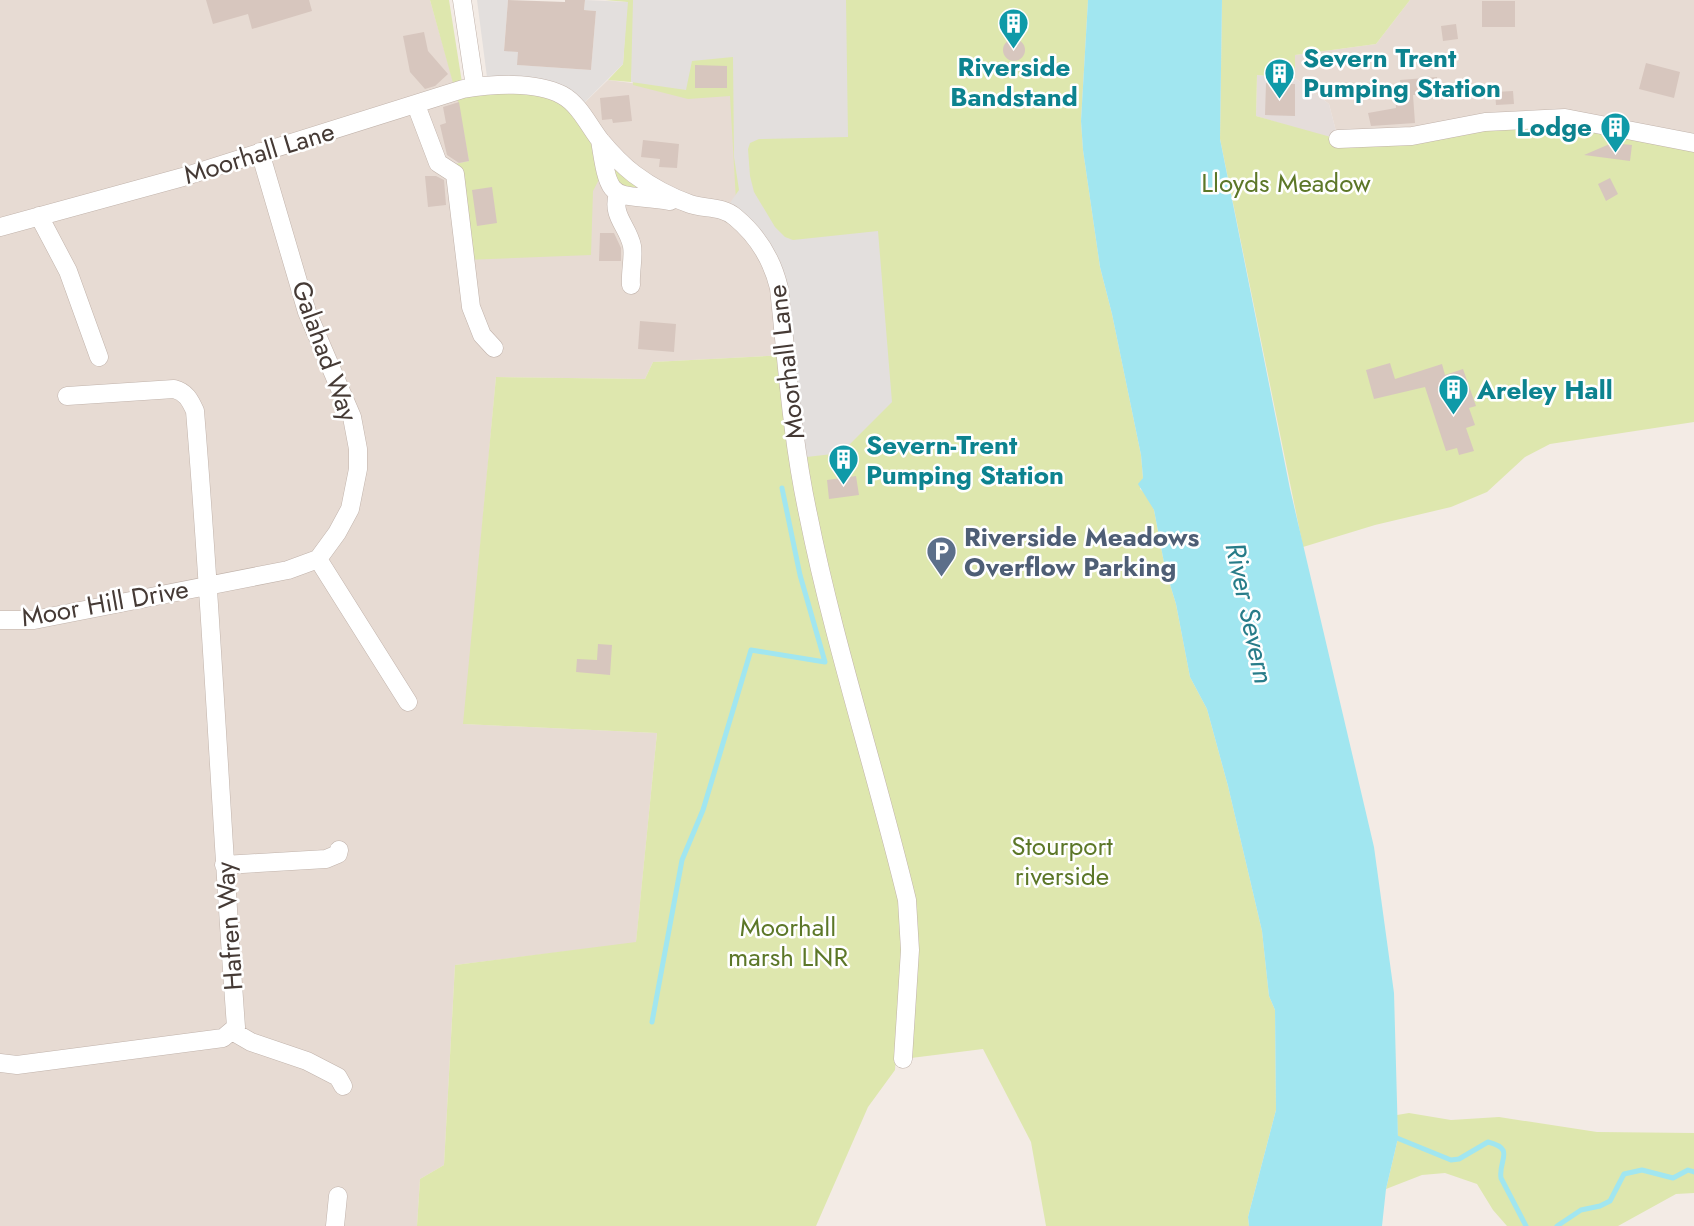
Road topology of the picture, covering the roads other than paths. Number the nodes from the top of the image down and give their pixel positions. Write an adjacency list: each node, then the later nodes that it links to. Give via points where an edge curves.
1 (462, 0): 2 (street)
2 (475, 87): 3 (street, Moorhall Lane); 4 (street, Moorhall Lane, via 508,85 563,96)
3 (416, 104): 7 (street, Moorhall Lane); 15 (street, via 438,163 454,174 471,307 482,335)
4 (600, 139): 8 (street, via 607,182); 9 (street, Moorhall Lane, via 633,173)
5 (1338, 139): 6 (street, via 1412,136 1485,122 1565,118)
6 (1694, 143)
7 (260, 152): 11 (street, Moorhall Lane); 18 (street, Galahad Way, via 307,312 352,417 358,449 350,509)
8 (618, 194): 9 (street); 14 (street, via 616,214 633,250)
9 (691, 204): 12 (street, Moorhall Lane, via 725,210)
10 (755, 210): 12 (street)
11 (39, 216): 13 (street, Moorhall Lane); 16 (street, via 68,271)
12 (741, 221): 25 (street, Moorhall Lane, via 774,266 807,511 907,900 910,950)
13 (0, 227)
14 (631, 285)
15 (494, 348)
16 (99, 357)
17 (67, 396): 19 (street, Hafren Way, via 174,389 189,399 195,411)
18 (318, 559): 19 (street); 21 (street)
19 (209, 586): 20 (street, Moor Hill Drive, via 34,620); 23 (street, Hafren Way)
20 (0, 620)
21 (408, 702)
22 (340, 850): 23 (street, via 326,859)
23 (224, 865): 24 (street, Hafren Way, via 236,1027)
24 (232, 1031): 26 (street, via 223,1038); 27 (street, via 315,1065 338,1077)
25 (903, 1059)
26 (1, 1064)
27 (343, 1086)
28 (338, 1196): 29 (street)
29 (335, 1226)

